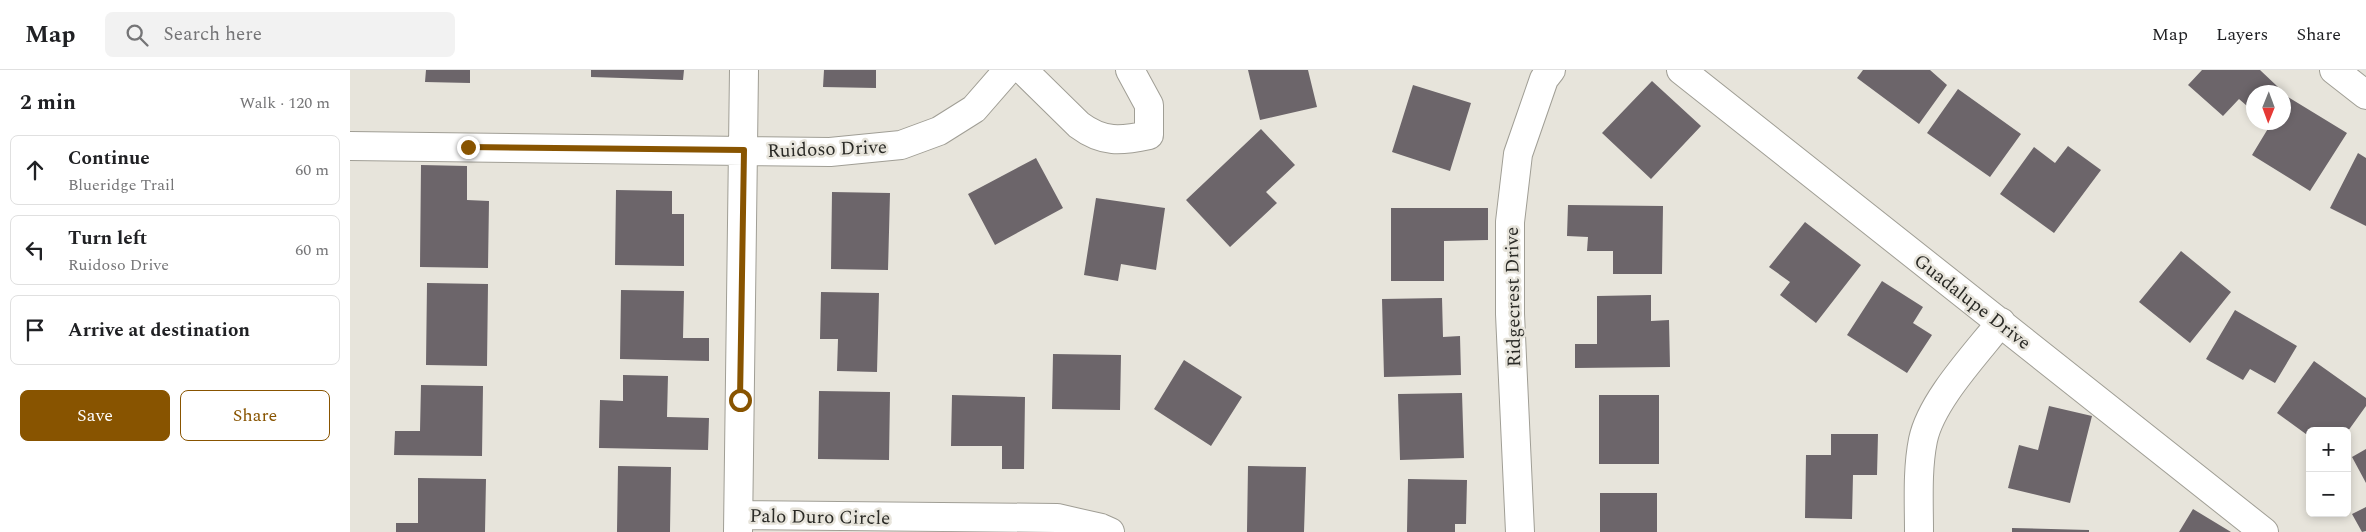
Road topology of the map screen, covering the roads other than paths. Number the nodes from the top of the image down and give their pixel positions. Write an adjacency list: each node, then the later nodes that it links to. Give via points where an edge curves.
1 (744, 70): 10 (street)
2 (1008, 70): 10 (street, Ruidoso Drive, via 974,109 939,131 901,145 830,152)
3 (1023, 70): 4 (street, via 1088,132 1118,141 1149,135 1149,105)
4 (1130, 70)
5 (1551, 70): 14 (street, Ridgecrest Drive, via 1544,79 1518,154 1510,222 1510,314)
6 (1681, 70): 11 (street, Guadalupe Drive)
7 (2334, 70): 8 (street)
8 (2366, 95)
9 (350, 146): 10 (street, Ruidoso Drive)
10 (744, 150): 12 (street)
11 (2001, 322): 15 (street, via 1938,403 1923,439 1919,478); 16 (street, Guadalupe Drive)
12 (738, 523): 13 (street, Palo Duro Circle, via 1057,518)
13 (1110, 532)
14 (1520, 532)
15 (1920, 532)
16 (2264, 532)

